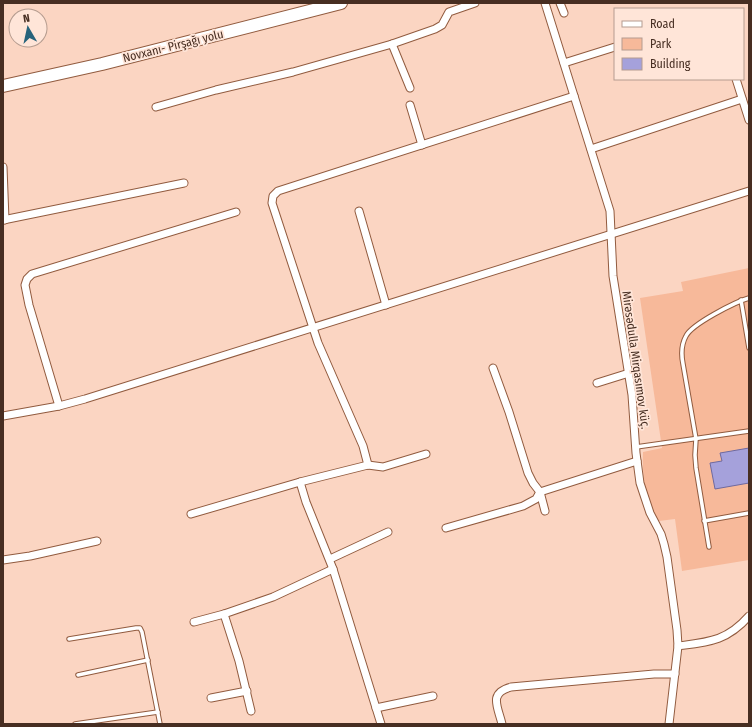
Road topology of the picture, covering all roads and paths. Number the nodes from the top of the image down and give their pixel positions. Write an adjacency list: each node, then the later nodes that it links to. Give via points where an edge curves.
1 (341, 3): 10 (main road, Novxanı- Pirşağı yolu, via 102,64)
2 (475, 3): 6 (street, via 449,12 442,24 435,29)
3 (545, 3): 8 (street, Mirəsədulla Mirqasımov küç.)
4 (560, 3): 5 (street)
5 (564, 13)
6 (392, 44): 11 (street); 15 (street)
7 (614, 47): 8 (street)
8 (564, 63): 12 (street, Mirəsədulla Mirqasımov küç.)
9 (736, 80): 13 (street)
10 (3, 86)
11 (410, 88)
12 (574, 96): 17 (street); 18 (street, Mirəsədulla Mirqasımov küç.)
13 (742, 99): 16 (street); 18 (street)
14 (410, 105): 17 (street)
15 (156, 107)
16 (749, 120)
17 (422, 145): 29 (street, via 278,191 273,196 272,203)
18 (591, 149): 25 (street, Mirəsədulla Mirqasımov küç., via 610,212)
19 (3, 167): 24 (street)
20 (184, 183): 24 (street)
21 (749, 192): 25 (street)
22 (359, 211): 28 (street)
23 (236, 212): 34 (street, via 32,274 27,279 25,285 33,320)
24 (4, 220)
25 (611, 234): 28 (street); 32 (street, Mirəsədulla Mirqasımov küç., via 613,276)
26 (749, 298): 27 (lane)
27 (741, 300): 30 (lane); 37 (lane, via 692,328 683,343 681,355)
28 (386, 305): 29 (street)
29 (313, 328): 34 (street); 41 (street, via 363,446)
30 (749, 348)
31 (493, 368): 43 (street, via 528,473)
32 (629, 373): 33 (street); 38 (street, Mirəsədulla Mirqasımov küç.)
33 (597, 383)
34 (59, 406): 35 (street)
35 (3, 416)
36 (749, 431): 37 (lane)
37 (696, 439): 38 (lane); 47 (lane, via 696,468)
38 (636, 447): 40 (street, Mirəsədulla Mirqasımov küç.)
39 (426, 454): 41 (street, via 384,467)
40 (637, 461): 43 (street); 59 (street, Mirəsədulla Mirqasımov küç., via 640,483 668,557)
41 (368, 465): 42 (street)
42 (300, 482): 46 (street); 52 (street)
43 (540, 492): 44 (street); 48 (street, via 536,499 523,506)
44 (545, 511)
45 (749, 513): 47 (lane)
46 (191, 514)
47 (704, 521): 51 (lane)
48 (446, 528)
49 (388, 532): 52 (street)
50 (98, 541): 53 (street)
51 (708, 547)
52 (330, 559): 54 (street)
53 (3, 560)
54 (333, 569): 55 (street, via 273,597); 66 (street)
55 (224, 614): 57 (street); 63 (street)
56 (749, 616): 59 (street, via 721,638)
57 (194, 622)
58 (69, 639): 60 (lane, via 140,628)
59 (678, 646): 61 (street, Mirəsədulla Mirqasımov küç.)
60 (148, 660): 62 (lane); 68 (lane)
61 (675, 674): 72 (street, via 511,686 498,693 496,700); 73 (street, Mirəsədulla Mirqasımov küç.)
62 (78, 676)
63 (246, 691): 65 (street); 67 (street)
64 (433, 696): 66 (street)
65 (211, 698)
66 (376, 708): 71 (street)
67 (251, 711)
68 (158, 712): 69 (lane); 70 (lane)
69 (75, 724)
70 (160, 724)
71 (381, 724)
72 (502, 724)
73 (670, 724)

